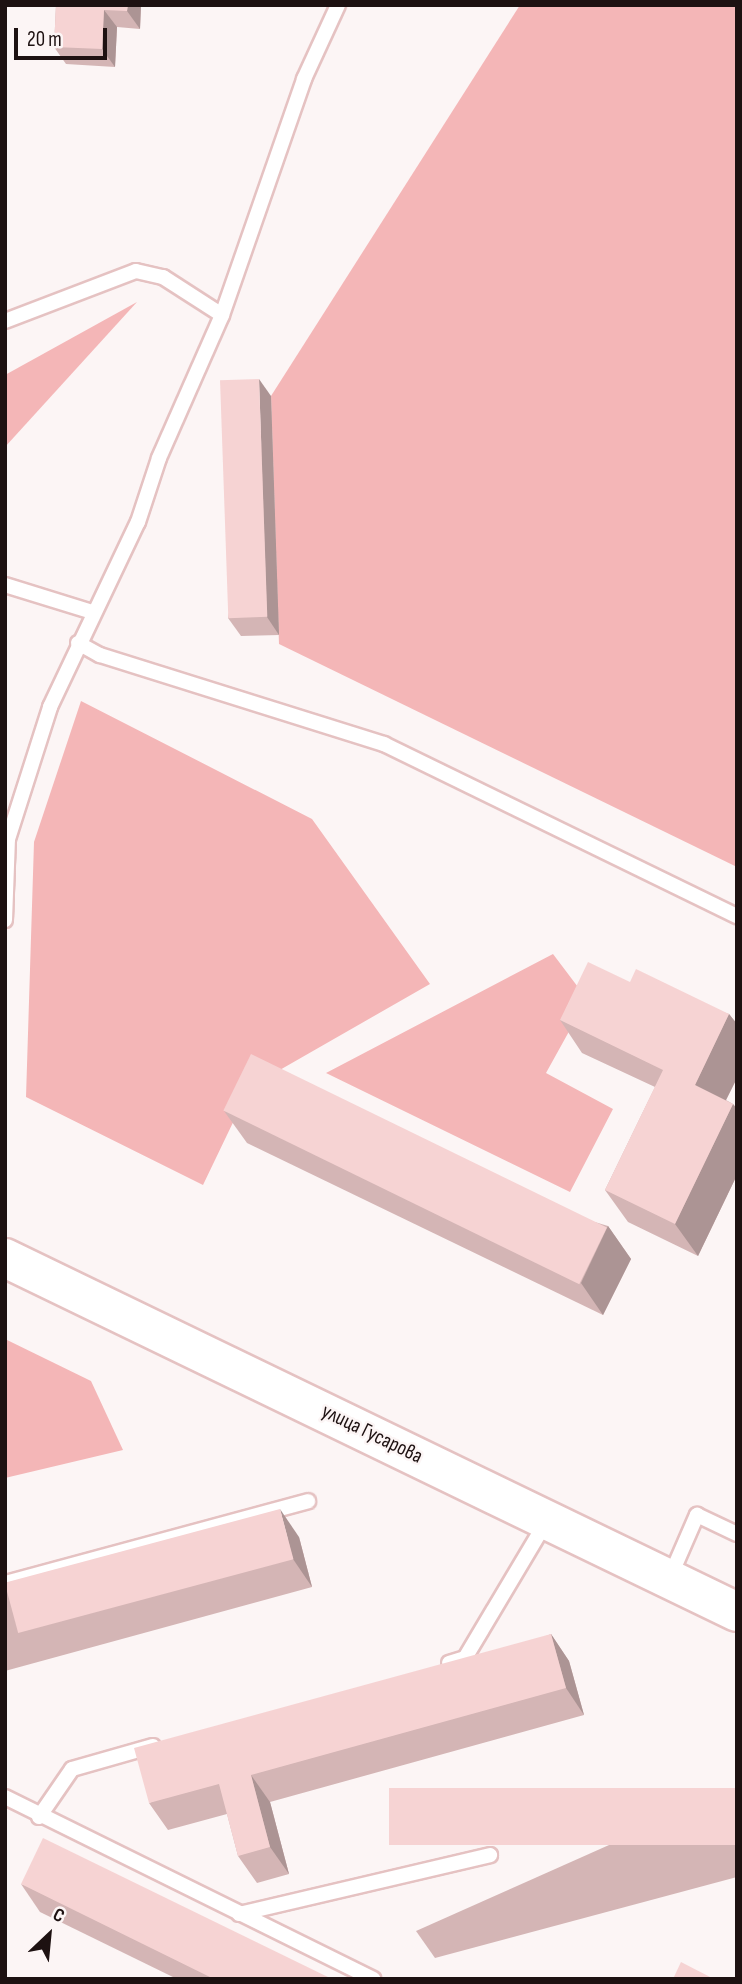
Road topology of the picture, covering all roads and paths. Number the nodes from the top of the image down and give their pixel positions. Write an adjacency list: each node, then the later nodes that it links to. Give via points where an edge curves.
1 (338, 5): 2 (lane, via 304,79)
2 (222, 315): 3 (lane, via 163,277 136,271); 5 (lane, via 159,458 138,522)
3 (5, 321)
4 (5, 585): 5 (lane)
5 (92, 612): 6 (lane)
6 (78, 643): 7 (lane, via 100,655 384,744); 8 (lane, via 50,707 8,839)
7 (737, 916)
8 (5, 920)
9 (5, 1258): 11 (street, улица Гусарова)
10 (308, 1502): 14 (lane)
11 (547, 1518): 13 (street, улица Гусарова); 16 (lane, via 465,1658)
12 (737, 1534): 13 (lane, via 697,1515)
13 (670, 1579): 15 (street, улица Гусарова)
14 (5, 1583)
15 (737, 1612)
16 (429, 1668)
17 (165, 1743): 19 (lane, via 72,1769)
18 (5, 1797): 19 (lane)
19 (39, 1817): 21 (lane)
20 (508, 1851): 21 (lane)
21 (239, 1914): 22 (lane)
22 (374, 1979)

